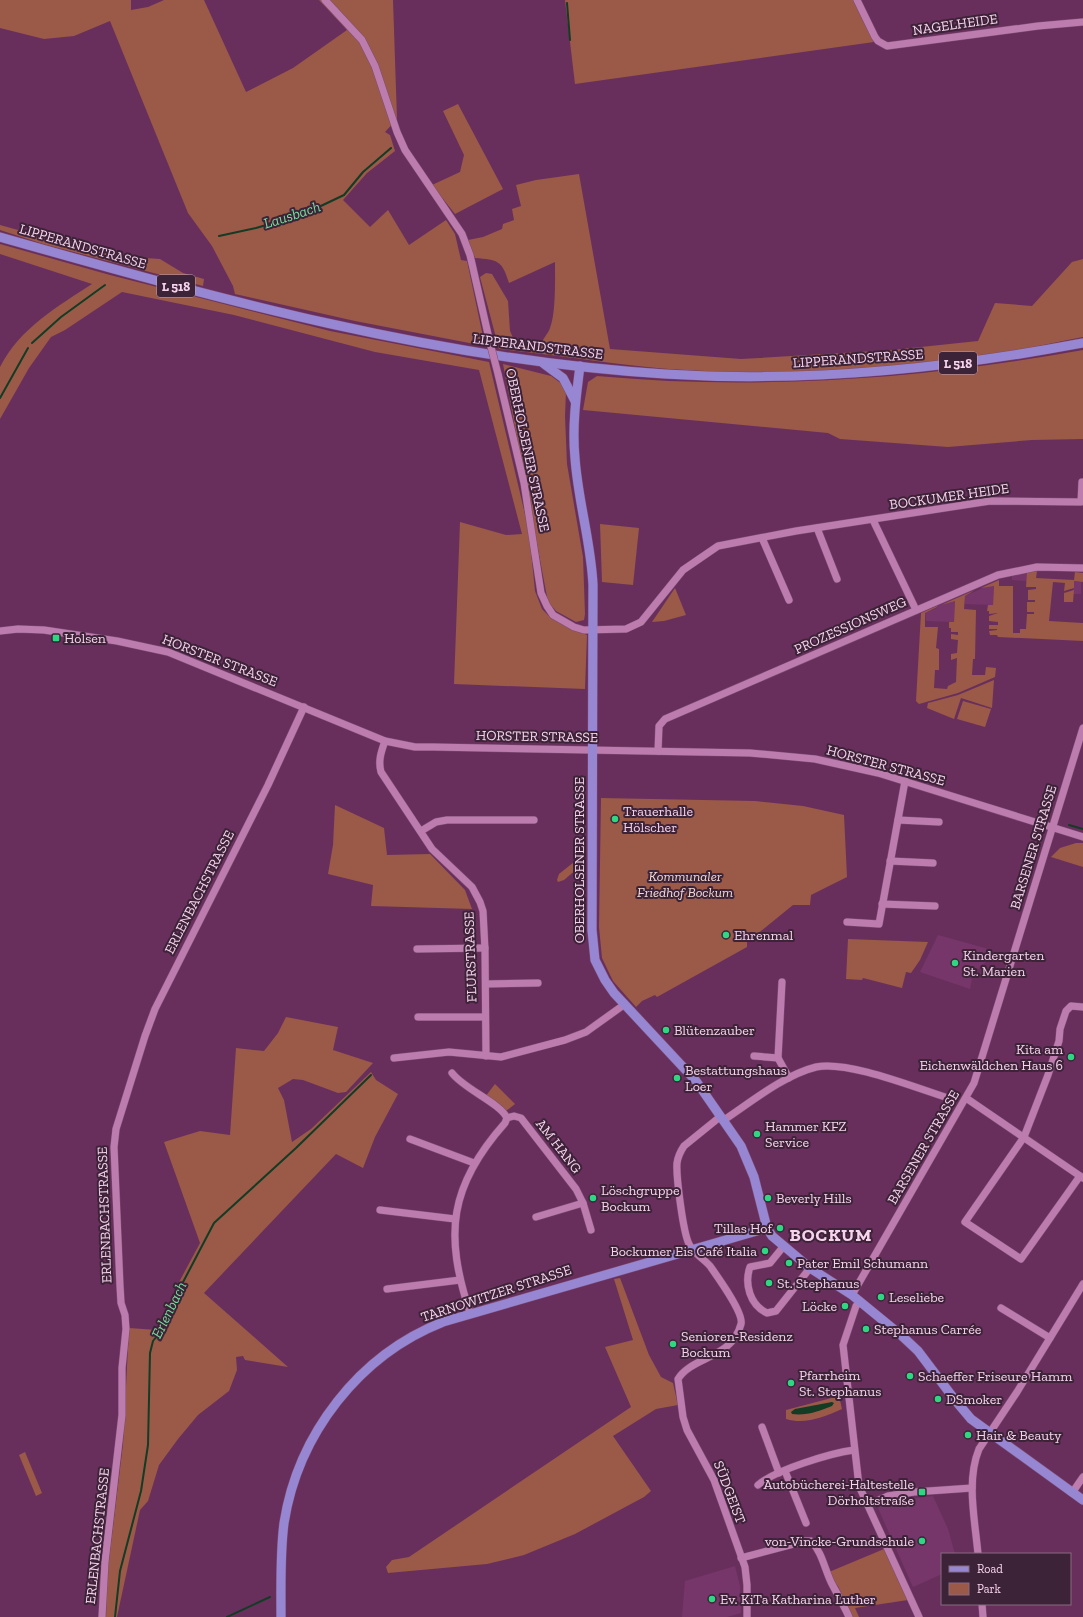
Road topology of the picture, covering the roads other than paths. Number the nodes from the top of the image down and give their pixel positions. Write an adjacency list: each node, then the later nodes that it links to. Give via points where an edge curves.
1 (325, 0): 17 (street, OBERHOLSENER STRASSE, bridge, via 362,40 375,66 405,150 462,234 470,256 524,483 541,593 553,615 574,627)
2 (857, 0): 3 (street, NAGELHEIDE, via 878,42 887,46)
3 (1083, 22)
4 (0, 237): 6 (main road, LIPPERANDSTRASSE / L 518, via 150,280 310,320 466,351)
5 (1083, 343): 7 (main road, LIPPERANDSTRASSE / L 518, via 915,369 833,375 713,376)
6 (542, 363): 7 (main road, LIPPERANDSTRASSE / L 518); 8 (main road, L 518, via 563,378)
7 (580, 366): 8 (main road, OBERHOLSENER STRASSE)
8 (576, 402): 17 (main road, OBERHOLSENER STRASSE, via 574,456 592,558)
9 (1082, 482): 10 (street, BOCKUMER HEIDE, via 1081,502 990,501)
10 (873, 520): 11 (street, BOCKUMER HEIDE); 16 (street, BOCKUMER HEIDE)
11 (817, 528): 12 (street, BOCKUMER HEIDE); 14 (street)
12 (762, 538): 15 (street); 17 (street, BOCKUMER HEIDE, via 718,546 698,558 673,580 641,622 633,627)
13 (1083, 568): 16 (street, PROZESSIONSWEG, via 1037,567 1008,572)
14 (837, 579)
15 (789, 600)
16 (916, 610): 23 (street, PROZESSIONSWEG, via 665,719 659,726)
17 (594, 630): 22 (main road, OBERHOLSENER STRASSE)
18 (0, 631): 19 (street, HORSTER STRASSE, via 44,630 146,646 182,657)
19 (304, 707): 21 (street, HORSTER STRASSE); 90 (street, ERLENBACHSTRASSE, via 268,785 155,1009 116,1133 114,1147 120,1297 126,1329 120,1436 105,1562)
20 (1083, 728): 28 (street, BARSENER STRASSE)
21 (385, 741): 22 (street, HORSTER STRASSE, via 415,747); 29 (street, FLURSTRASSE, via 380,755 380,772)
22 (593, 750): 23 (street, HORSTER STRASSE); 41 (main road, OBERHOLSENER STRASSE, via 594,954 605,980)
23 (658, 751): 24 (street, HORSTER STRASSE, via 788,756 839,764)
24 (905, 782): 26 (street); 28 (street, HORSTER STRASSE)
25 (534, 820): 29 (street, via 447,820 436,822)
26 (898, 820): 27 (street); 31 (street)
27 (939, 822)
28 (1053, 827): 30 (street, HORSTER STRASSE); 52 (street, BARSENER STRASSE, via 978,1074)
29 (421, 831): 36 (street, FLURSTRASSE, via 432,849 472,887 483,911)
30 (1083, 837)
31 (890, 861): 32 (street); 33 (street)
32 (932, 863)
33 (882, 904): 34 (street); 35 (street, via 878,924)
34 (935, 906)
35 (847, 922)
36 (485, 948): 37 (street); 40 (street, FLURSTRASSE)
37 (418, 949)
38 (782, 982): 48 (street)
39 (538, 983): 40 (street)
40 (486, 984): 44 (street, FLURSTRASSE)
41 (624, 1004): 45 (street, via 591,1029 565,1040 501,1057); 54 (main road, OBERHOLSENER STRASSE, via 696,1081)
42 (1083, 1008): 55 (street, via 1071,1006 1066,1011 1048,1075)
43 (418, 1017): 44 (street)
44 (485, 1017): 45 (street, FLURSTRASSE)
45 (486, 1056): 47 (street, via 449,1052)
46 (754, 1056): 48 (street)
47 (394, 1058)
48 (778, 1058): 50 (street)
49 (452, 1073): 53 (street, via 457,1080 496,1107)
50 (789, 1078): 51 (street, via 818,1067 838,1067 857,1070); 54 (street)
51 (948, 1098)
52 (966, 1098): 55 (street); 71 (street, BARSENER STRASSE)
53 (506, 1118): 57 (street, via 505,1123); 59 (street, AM HANG, via 521,1118 576,1189)
54 (722, 1118): 63 (main road, OBERHOLSENER STRASSE, via 741,1146 749,1165); 66 (street, via 684,1146 677,1160 684,1226)
55 (1024, 1137): 58 (street); 58 (street, via 965,1222 1022,1259)
56 (410, 1139): 57 (street)
57 (474, 1163): 62 (street, via 461,1193)
58 (1081, 1177)
59 (583, 1204): 61 (street); 64 (street, AM HANG)
60 (380, 1210): 62 (street)
61 (536, 1217)
62 (455, 1219): 68 (street, via 455,1249)
63 (766, 1228): 65 (main road); 66 (main road, TARNOWITZER STRASSE)
64 (591, 1230)
65 (783, 1247): 67 (main road); 67 (street, via 770,1263 750,1266 748,1289 756,1306 767,1313 776,1312)
66 (692, 1249): 74 (main road, TARNOWITZER STRASSE); 88 (street, SÜDGEIST, via 710,1266 741,1317 741,1324 734,1340 678,1379 687,1430 714,1480)
67 (810, 1268): 71 (main road)
68 (460, 1280): 70 (street); 74 (street)
69 (1083, 1284): 75 (street)
70 (388, 1289)
71 (852, 1295): 72 (main road)
72 (860, 1302): 77 (main road, via 918,1352 965,1413); 78 (street, via 856,1306 843,1345)
73 (1001, 1308): 75 (street)
74 (470, 1313): 91 (main road, TARNOWITZER STRASSE, via 427,1328 385,1354 359,1376 319,1427 297,1473 287,1510 283,1534)
75 (1050, 1338): 77 (street)
76 (762, 1427): 79 (street)
77 (989, 1433): 82 (street, via 975,1459); 83 (main road)
78 (854, 1450): 79 (street, via 833,1453); 85 (street, via 859,1486)
79 (782, 1472): 81 (street, via 766,1478); 86 (street)
80 (1083, 1476): 83 (street)
81 (758, 1485)
82 (972, 1488): 85 (street, via 888,1496); 87 (street)
83 (1072, 1493): 84 (main road)
84 (1083, 1500)
85 (868, 1505): 94 (street)
86 (806, 1523)
87 (978, 1553)
88 (741, 1558): 92 (street, SÜDGEIST, via 748,1585); 93 (street, via 805,1541 811,1542 817,1547)
89 (982, 1605): 95 (street)
90 (102, 1617)
91 (281, 1617)
92 (747, 1617)
93 (849, 1617)
94 (919, 1617)
95 (983, 1617)

